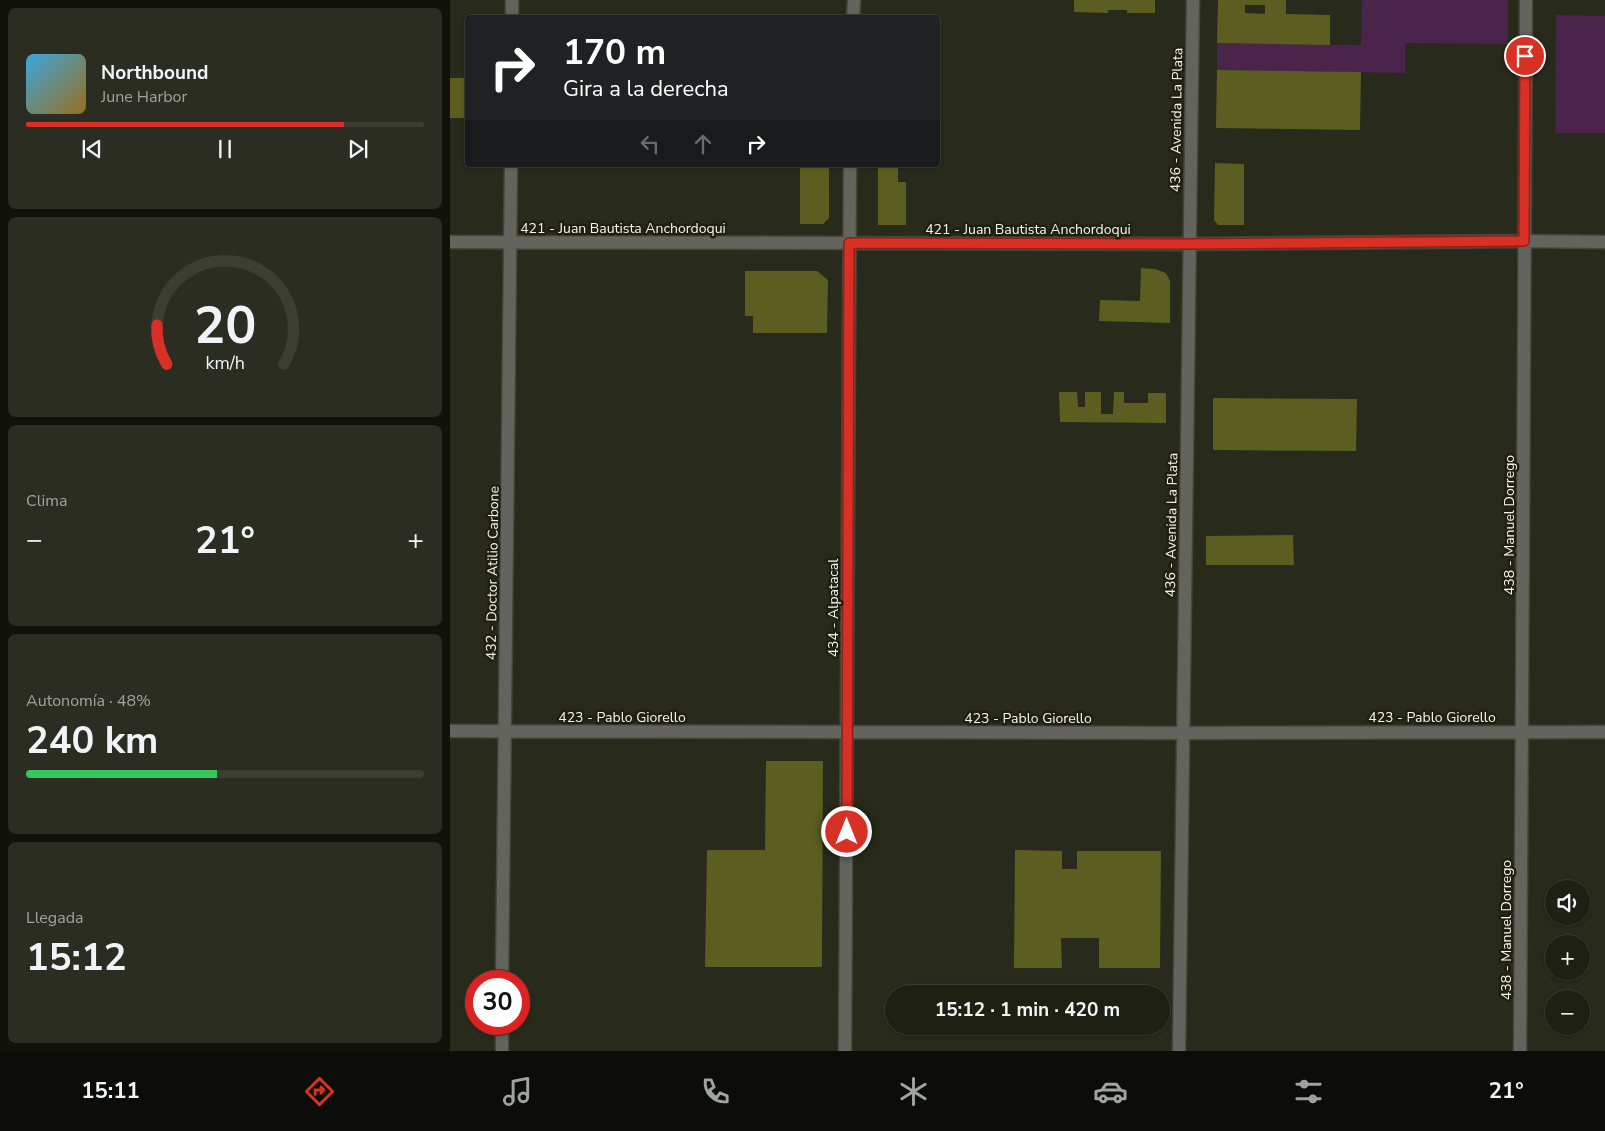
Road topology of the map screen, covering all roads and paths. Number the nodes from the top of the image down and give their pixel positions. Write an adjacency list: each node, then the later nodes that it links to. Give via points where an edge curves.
1 (512, 0): 5 (street)
2 (854, 0): 6 (street)
3 (1193, 0): 14 (street, 436 - Avenida La Plata)
4 (1526, 0): 9 (street, 438 - Manuel Dorrego)
5 (512, 15)
6 (853, 15)
7 (511, 167): 11 (street, 432 - Doctor Atilio Carbone)
8 (850, 167): 13 (street, 434 - Alpatacal)
9 (1524, 241): 12 (street, 421 - Juan Bautista Anchordoqui); 14 (street, 421 - Juan Bautista Anchordoqui); 16 (street, 438 - Manuel Dorrego)
10 (450, 242): 11 (street, 421 - Juan Bautista Anchordoqui)
11 (510, 242): 13 (street, 421 - Juan Bautista Anchordoqui); 17 (street, 432 - Doctor Atilio Carbone)
12 (1605, 242)
13 (849, 243): 14 (street, 421 - Juan Bautista Anchordoqui); 18 (street, 434 - Alpatacal)
14 (1190, 244): 20 (street, 436 - Avenida La Plata)
15 (450, 731): 17 (street, 423 - Pablo Giorello)
16 (1523, 731): 19 (street, 423 - Pablo Giorello); 20 (street, 423 - Pablo Giorello); 26 (street, 438 - Manuel Dorrego)
17 (505, 732): 18 (street, 423 - Pablo Giorello); 21 (street, 432 - Doctor Atilio Carbone)
18 (848, 732): 20 (street, 423 - Pablo Giorello); 24 (street, 434 - Alpatacal)
19 (1605, 732)
20 (1183, 733): 25 (street, 436 - Avenida La Plata)
21 (502, 970)
22 (502, 1035): 23 (street)
23 (502, 1051)
24 (845, 1051)
25 (1179, 1051)
26 (1520, 1051)

